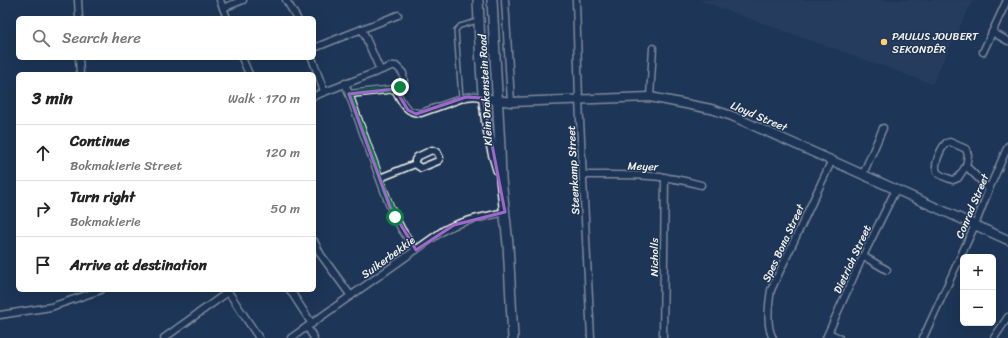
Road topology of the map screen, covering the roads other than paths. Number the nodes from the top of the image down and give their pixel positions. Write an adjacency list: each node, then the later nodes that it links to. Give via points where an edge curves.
1 (78, 0): 12 (street)
2 (220, 0): 10 (street)
3 (242, 0): 10 (street)
4 (286, 0): 14 (street)
5 (478, 0): 15 (main road, Klein Drakenstein Road)
6 (492, 0): 37 (main road, Klein Drakenstein Road)
7 (505, 0): 38 (street)
8 (576, 0): 36 (street, Steenkamp Street)
9 (1007, 0): 17 (street)
10 (223, 8): 13 (street)
11 (398, 15): 16 (street)
12 (79, 16)
13 (226, 16)
14 (296, 16)
15 (479, 20): 34 (lane, via 460,26 456,30); 35 (main road, Klein Drakenstein Road)
16 (362, 29): 19 (street); 25 (street)
17 (992, 32): 18 (street); 21 (street)
18 (1008, 41)
19 (316, 47)
20 (653, 48): 33 (street)
21 (983, 52)
22 (79, 60): 26 (street)
23 (243, 60): 27 (street)
24 (313, 60): 30 (street)
25 (380, 70): 28 (street); 29 (street, via 392,66 400,69 404,82)
26 (80, 72)
27 (248, 72)
28 (345, 83): 30 (street); 31 (street)
29 (395, 89): 31 (street); 34 (street, via 408,110 416,114)
30 (324, 91): 32 (street)
31 (349, 94): 47 (street)
32 (316, 95)
33 (650, 97): 36 (street, Lloyd Street); 41 (street, Lloyd Street, via 711,109 732,116)
34 (461, 98): 35 (street)
35 (483, 98): 37 (street, Lloyd Street); 48 (main road, Klein Drakenstein Road, via 491,150)
36 (579, 100): 38 (street, Lloyd Street); 45 (street, Steenkamp Street)
37 (497, 101): 38 (street, Lloyd Street); 48 (main road, Klein Drakenstein Road)
38 (511, 102)
39 (883, 128): 44 (street)
40 (1008, 146): 50 (street, Conrad Street)
41 (832, 160): 44 (street, Lloyd Street); 75 (street, Spes Bona Street, via 772,290 769,304 770,330)
42 (415, 164): 47 (street)
43 (966, 166): 43 (street, via 958,178 953,180 939,175 935,169 944,144 950,142 966,149); 50 (street)
44 (863, 174): 51 (street, Lloyd Street)
45 (583, 175): 46 (street, Meyer); 73 (street, Steenkamp Street)
46 (665, 177): 49 (street, Meyer); 74 (street, Nicholls)
47 (380, 178): 56 (street, via 395,217)
48 (501, 179): 52 (main road, Klein Drakenstein Road)
49 (701, 186)
50 (989, 188): 53 (street, Conrad Street)
51 (896, 190): 53 (street, Lloyd Street); 57 (street, Dietrich Street)
52 (505, 212): 56 (street, Suikerbekkie, via 454,225); 72 (main road, Klein Drakenstein Road)
53 (975, 225): 54 (street, Lloyd Street); 77 (street, Conrad Street)
54 (1008, 240)
55 (316, 245): 63 (street)
56 (416, 250): 63 (street, Suikerbekkie)
57 (863, 256): 58 (street); 67 (street, Dietrich Street)
58 (886, 270)
59 (95, 292): 64 (street, via 51,307)
60 (227, 292): 68 (street)
61 (229, 292): 69 (street)
62 (291, 292): 66 (street)
63 (351, 296): 66 (street, Suikerbekkie)
64 (0, 315)
65 (1008, 317): 78 (street)
66 (309, 326): 70 (street, Suikerbekkie); 71 (street)
67 (828, 336): 76 (street)
68 (164, 338)
69 (259, 338)
70 (291, 338)
71 (314, 338)
72 (513, 338)
73 (591, 338)
74 (663, 338)
75 (773, 338)
76 (839, 338)
77 (923, 338)
78 (994, 338)

